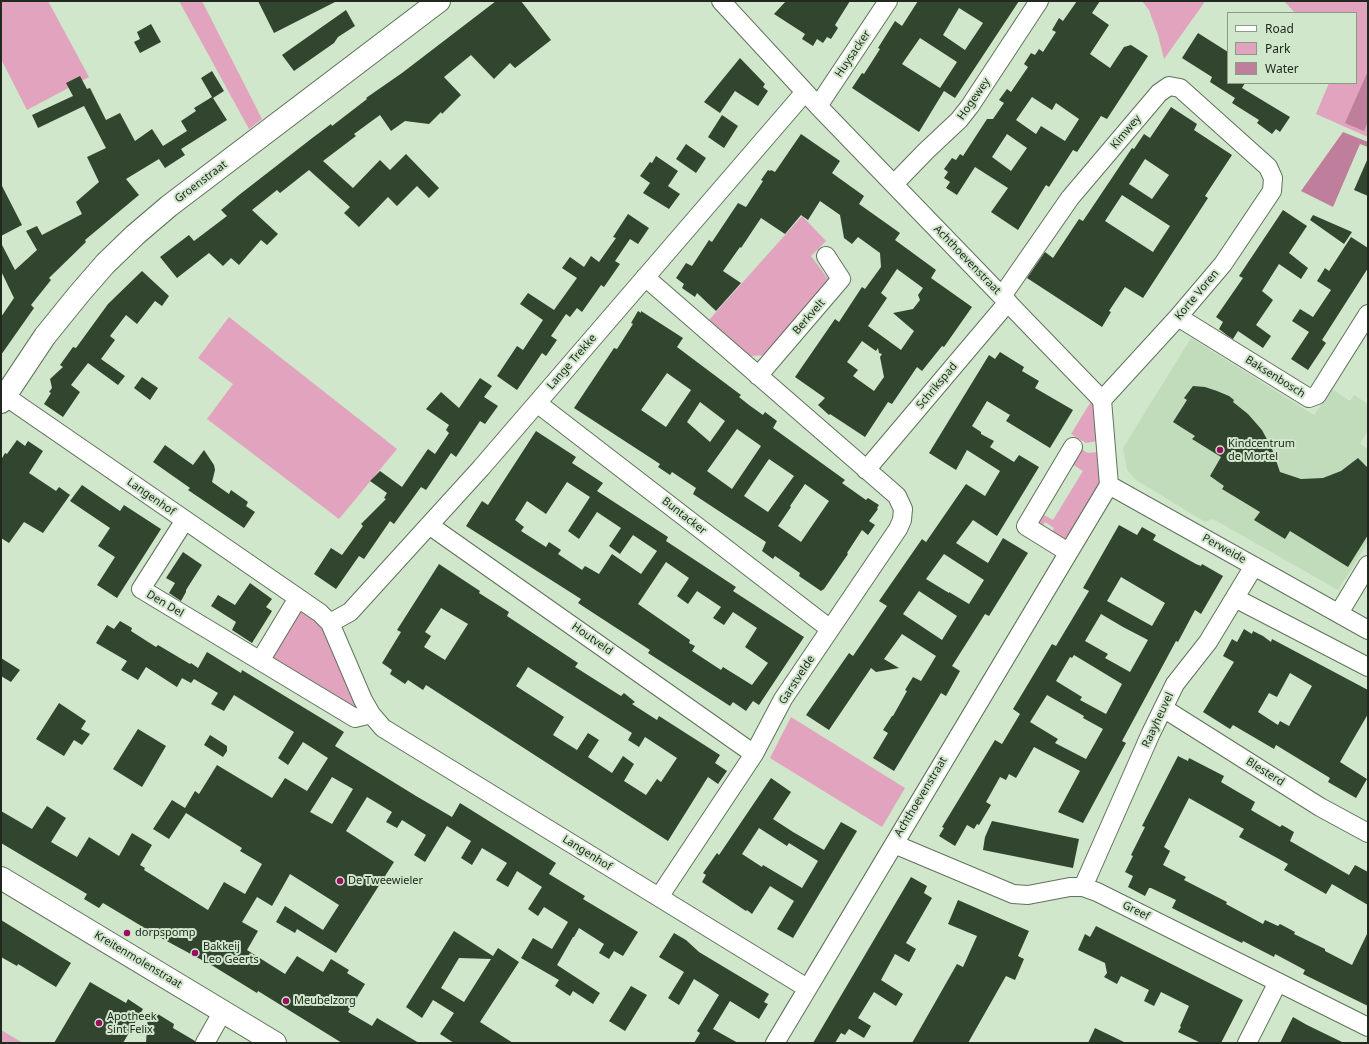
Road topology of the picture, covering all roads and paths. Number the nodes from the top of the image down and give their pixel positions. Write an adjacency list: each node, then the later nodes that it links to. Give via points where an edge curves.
1 (439, 1): 15 (street, Groenstraat, via 179,198 135,235 105,264 45,336)
2 (721, 1): 5 (street, Achthoevenstraat)
3 (888, 1): 6 (street, Huysacker)
4 (1039, 1): 8 (street, Hogewey, via 960,120)
5 (805, 92): 6 (street, Achthoevenstraat); 10 (street, Lange Trekke)
6 (818, 106): 8 (street, Achthoevenstraat)
7 (1273, 178): 11 (street, Kimwey, via 1268,167 1180,88 1169,86 1159,93 1070,198); 12 (street, Korte Voren, via 1272,191 1223,264)
8 (894, 184): 11 (street, Achthoevenstraat)
9 (826, 256): 14 (street, Berkvelt, via 841,279)
10 (645, 277): 14 (street); 17 (street, Lange Trekke)
11 (1005, 299): 16 (street, Achthoevenstraat); 19 (street, Schrikspad)
12 (1178, 317): 13 (street, Baksenbosch, via 1309,398 1317,395); 16 (street, Korte Voren)
13 (1367, 318)
14 (758, 376): 19 (street)
15 (3, 399): 21 (street, Langenhof)
16 (1102, 400): 20 (street)
17 (537, 403): 22 (street, Lange Trekke); 30 (street, Buntacker)
18 (1073, 447): 23 (street, via 1026,526)
19 (866, 470): 30 (street, Garstvelde, via 897,496 903,509 902,520)
20 (1109, 485): 23 (street, Achthoevenstraat); 25 (street, Perweide)
21 (185, 520): 26 (street, Langenhof); 32 (street, Den Del, via 141,589)
22 (429, 525): 29 (street, Lange Trekke, via 350,612); 36 (street, Houtveld)
23 (1068, 552): 38 (street, Achthoevenstraat)
24 (1368, 565): 28 (street)
25 (1254, 566): 27 (street, Raayheuvel); 28 (street, Perweide)
26 (298, 598): 29 (street, Langenhof); 32 (street)
27 (1235, 598): 33 (street); 34 (street, Raayheuvel, via 1208,642 1175,684)
28 (1339, 614): 31 (street, Perweide)
29 (330, 623): 35 (street, Langenhof)
30 (830, 629): 36 (street, Garstvelde, via 784,699)
31 (1368, 630)
32 (260, 661): 35 (street, via 355,718)
33 (1368, 667)
34 (1163, 708): 37 (street, Blesterd); 40 (street, Raayheuvel)
35 (371, 714): 41 (street, Langenhof, via 383,728)
36 (754, 754): 41 (street, Garstvelde)
37 (1368, 833)
38 (894, 844): 40 (street, Greef, via 1013,894 1028,895); 43 (street, Achthoevenstraat)
39 (1, 878): 44 (street, Kreitenmolenstraat)
40 (1083, 887): 42 (street, Greef, via 1098,892)
41 (659, 897): 43 (street, Langenhof)
42 (1278, 982): 45 (street, Greef); 49 (street)
43 (807, 988): 48 (street, Achthoevenstraat)
44 (223, 1011): 46 (street); 47 (street, Kreitenmolenstraat)
45 (1368, 1027)
46 (205, 1043)
47 (275, 1043)
48 (775, 1043)
49 (1247, 1043)

